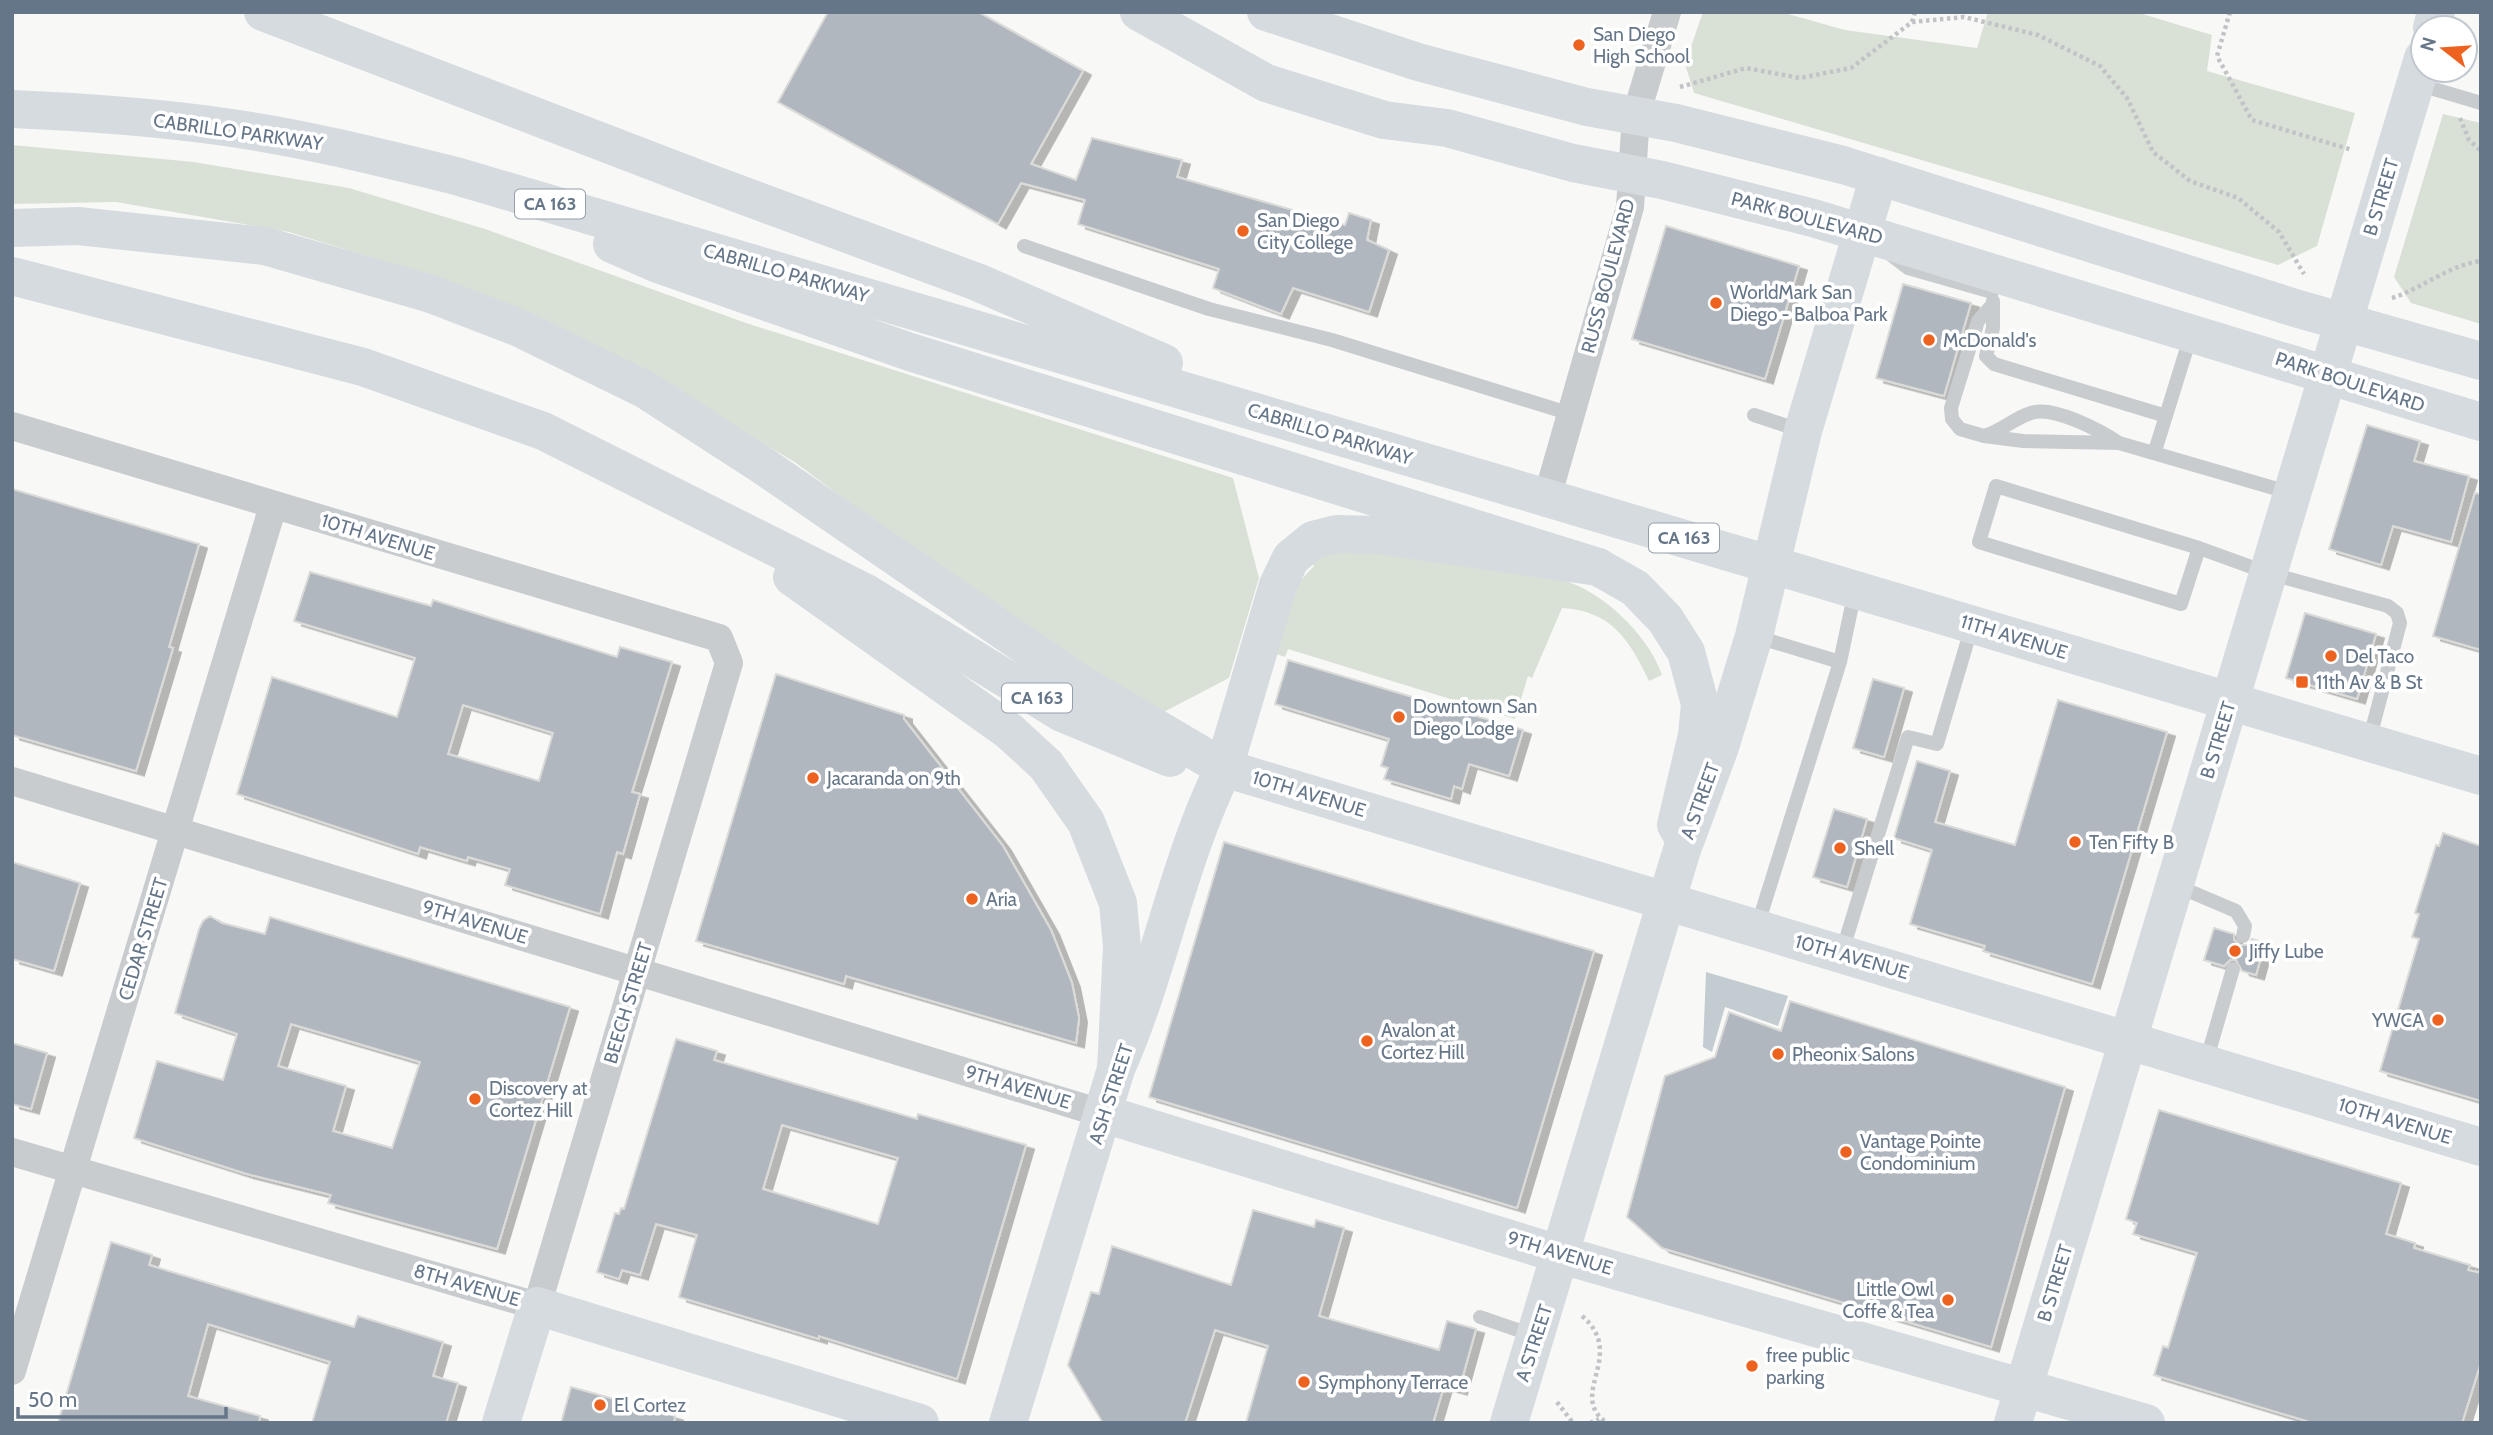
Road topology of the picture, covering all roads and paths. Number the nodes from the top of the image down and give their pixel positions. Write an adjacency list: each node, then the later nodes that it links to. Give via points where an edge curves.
1 (262, 12): 39 (main road, via 977,282)
2 (1139, 12): 18 (main road, PARK BOULEVARD, via 1266,83 1384,120 1447,128)
3 (1266, 12): 15 (main road, via 1418,62 1587,107)
4 (1667, 12): 15 (street, RUSS BOULEVARD)
5 (1915, 12): 8 (path)
6 (2230, 12): 16 (path, via 2217,56 2252,120)
7 (1964, 15): 8 (path); 25 (path, via 2038,35 2100,66 2126,98 2153,152 2190,181 2238,198 2279,232)
8 (1912, 22): 11 (path, via 1851,68 1800,78 1746,68)
9 (2415, 84): 29 (main road, B STREET)
10 (2444, 84): 12 (lane)
11 (1680, 87)
12 (2481, 103)
13 (12, 109): 19 (main road, CABRILLO PARKWAY / CA 163, via 225,127 344,148)
14 (2459, 112): 17 (path, via 2469,140)
15 (1636, 115): 18 (street, RUSS BOULEVARD); 20 (main road)
16 (2352, 150)
17 (2481, 151)
18 (1631, 174): 22 (main road, PARK BOULEVARD); 33 (street, RUSS BOULEVARD, via 1630,207)
19 (456, 176): 39 (main road, CABRILLO PARKWAY / CA 163); 49 (main road, via 658,264 909,352)
20 (1879, 176): 22 (main road, A STREET); 29 (main road)
21 (12, 228): 58 (main road, via 78,226 265,246 431,294 516,327 646,390 1078,682)
22 (1862, 233): 27 (main road, PARK BOULEVARD); 38 (main road, A STREET)
23 (1024, 246): 33 (lane, via 1209,309 1332,340)
24 (2481, 261): 28 (path, via 2463,263)
25 (2304, 274)
26 (12, 276): 45 (main road, CA 163, via 363,367 543,431)
27 (1998, 293): 30 (main road, PARK BOULEVARD); 35 (lane, via 1986,356 1994,364); 40 (lane, via 1978,321 1951,408 1960,429)
28 (2392, 298)
29 (2344, 321): 31 (main road); 32 (main road, B STREET)
30 (2177, 338): 32 (main road, PARK BOULEVARD); 35 (lane)
31 (2481, 361)
32 (2329, 374): 36 (main road, PARK BOULEVARD); 43 (main road, B STREET)
33 (1571, 414): 44 (street, RUSS BOULEVARD)
34 (1754, 415): 38 (lane)
35 (2166, 416): 42 (lane)
36 (2481, 422)
37 (12, 426): 46 (street, 10TH AVENUE)
38 (1803, 431): 48 (main road, A STREET)
39 (1322, 432): 44 (main road, CABRILLO PARKWAY / CA 163)
40 (1984, 436): 41 (lane); 41 (lane, via 2044,411 2099,429)
41 (2119, 443): 42 (lane)
42 (2155, 451): 43 (lane)
43 (2292, 494): 50 (main road, B STREET)
44 (1547, 498): 48 (main road, 11TH AVENUE / CA 163)
45 (687, 504): 58 (main road, CA 163, via 866,593 1062,713 1158,756); 72 (main road, via 1009,731 1046,765 1086,822 1118,903 1122,947)
46 (273, 506): 54 (street, 10TH AVENUE, via 719,638); 61 (street, CEDAR STREET)
47 (2199, 548): 47 (lane, via 1996,486 1979,542 2181,604); 50 (lane)
48 (1770, 564): 51 (main road, 11TH AVENUE); 53 (main road, A STREET)
49 (1598, 567): 58 (main road, ASH STREET, via 1377,535 1337,534 1313,540 1292,558 1278,585); 62 (main road, via 1636,588 1665,619 1686,652 1696,680 1700,704 1697,735 1676,825)
50 (2268, 573): 56 (main road, B STREET); 57 (lane, via 2388,606 2396,613 2400,622)
51 (1855, 590): 52 (main road, 11TH AVENUE); 55 (lane)
52 (1972, 618): 56 (main road, 11TH AVENUE); 67 (lane, via 1937,744 1908,737)
53 (1754, 636): 55 (lane); 62 (main road, A STREET)
54 (729, 663): 69 (street, BEECH STREET)
55 (1840, 663): 65 (lane)
56 (2233, 690): 57 (main road, 11TH AVENUE); 63 (main road, B STREET)
57 (2371, 730): 59 (main road, 11TH AVENUE)
58 (1224, 768): 64 (main road, 10TH AVENUE); 72 (main road, ASH STREET, via 1201,816 1140,1015)
59 (2481, 776)
60 (12, 781): 61 (street, 9TH AVENUE)
61 (176, 831): 69 (street, 9TH AVENUE); 76 (street, CEDAR STREET)
62 (1685, 840): 64 (main road, A STREET)
63 (2175, 885): 66 (lane, via 2236,911 2245,926); 70 (main road, B STREET)
64 (1666, 902): 65 (main road, 10TH AVENUE); 77 (main road, A STREET)
65 (1756, 929): 67 (main road, 10TH AVENUE)
66 (2243, 936)
67 (1842, 954): 70 (main road, 10TH AVENUE)
68 (2233, 969): 71 (lane)
69 (637, 971): 73 (street, 9TH AVENUE); 78 (street, BEECH STREET)
70 (2128, 1040): 71 (main road, 10TH AVENUE); 83 (main road, B STREET)
71 (2206, 1063): 74 (main road, 10TH AVENUE)
72 (1116, 1069): 73 (main road, ASH STREET)
73 (1104, 1114): 77 (main road, 9TH AVENUE); 88 (main road, ASH STREET)
74 (2481, 1147)
75 (12, 1152): 76 (street, 8TH AVENUE)
76 (74, 1170): 78 (street, 8TH AVENUE); 82 (street, CEDAR STREET)
77 (1562, 1255): 81 (main road, A STREET); 83 (main road, 9TH AVENUE)
78 (537, 1306): 86 (main road, BEECH STREET); 87 (main road, 8TH AVENUE)
79 (1582, 1316): 85 (path, via 1596,1328 1602,1346 1592,1387 1592,1407)
80 (1480, 1317): 81 (lane)
81 (1537, 1336): 89 (main road, A STREET)
82 (12, 1371)
83 (2024, 1386): 93 (main road, B STREET); 94 (main road, 9TH AVENUE)
84 (1557, 1402): 90 (path)
85 (1600, 1419): 91 (path); 92 (path)
86 (501, 1423)
87 (920, 1423)
88 (1008, 1423)
89 (1509, 1423)
90 (1573, 1423)
91 (1590, 1423)
92 (1606, 1423)
93 (2013, 1423)
94 (2146, 1423)

